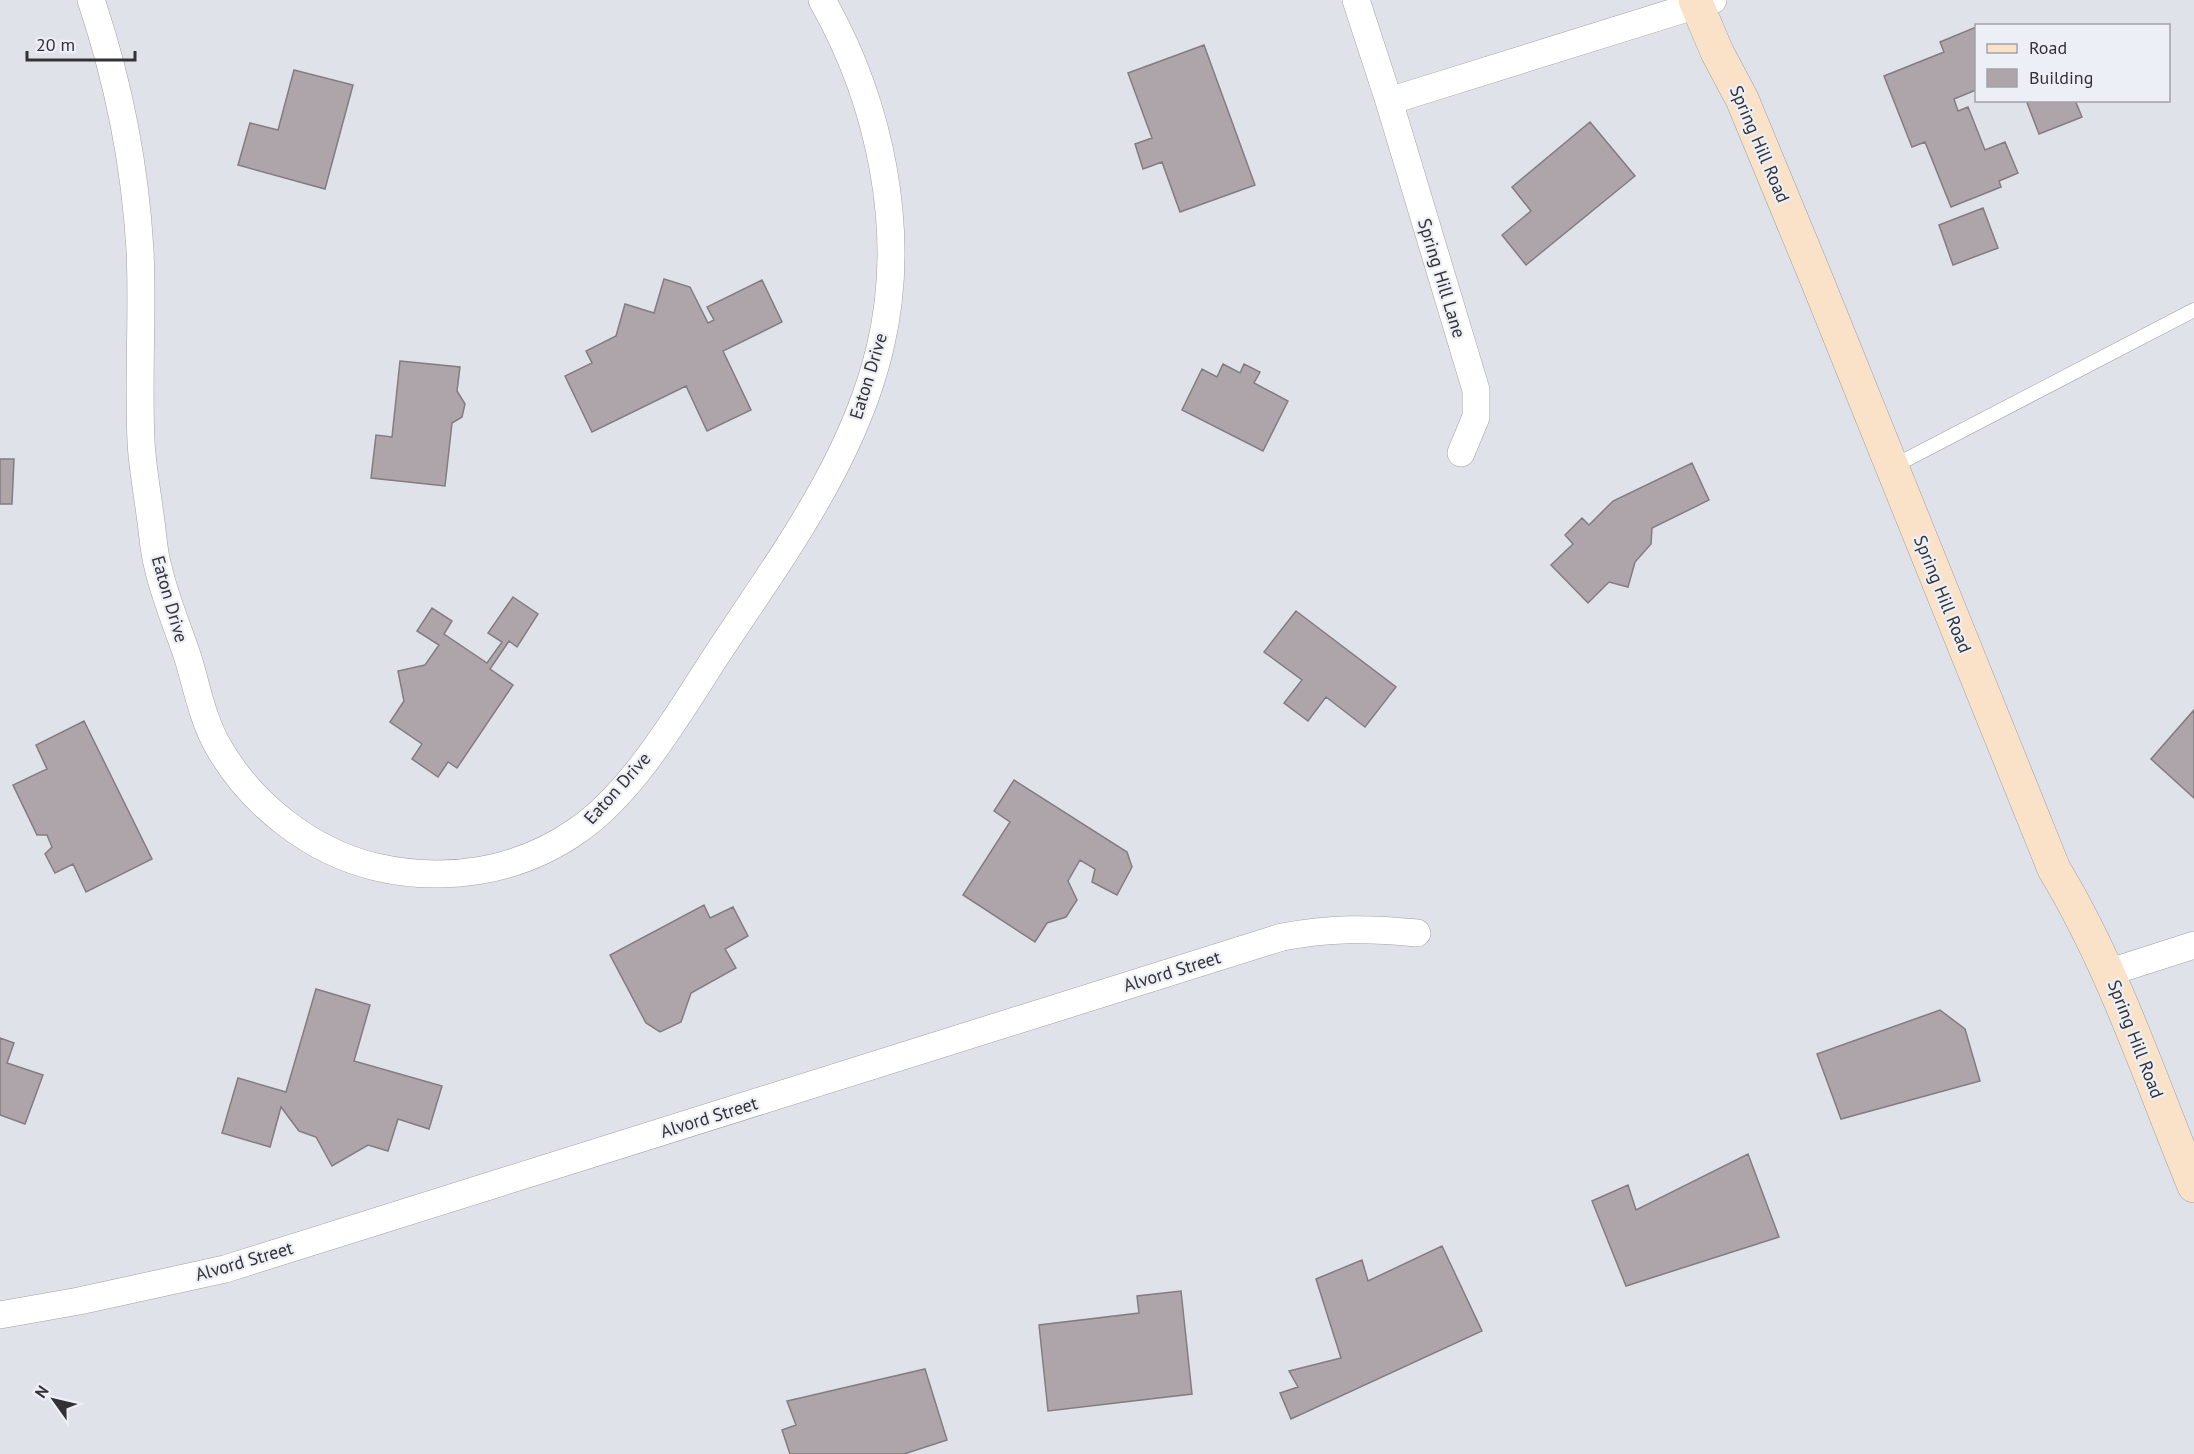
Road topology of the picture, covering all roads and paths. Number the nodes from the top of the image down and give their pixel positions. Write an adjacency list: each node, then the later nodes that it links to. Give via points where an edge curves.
1 (91, 0): 2 (street, Eaton Drive, via 108,55 131,162 140,251 141,445 157,566 206,720 218,748 245,785 306,838 354,862 408,874 458,875 504,866 573,834 598,816 687,700 822,491 859,414 881,347 889,283 889,202 858,76)
2 (822, 0)
3 (1356, 0): 5 (street, Spring Hill Lane)
4 (1702, 2): 5 (street); 8 (main road, Spring Hill Road, via 1717,52 1742,99)
5 (1389, 101): 7 (street, Spring Hill Lane, via 1476,390 1476,417)
6 (2194, 310): 8 (lane)
7 (1461, 453)
8 (1892, 467): 11 (main road, Spring Hill Road, via 2054,869)
9 (1417, 933): 13 (street, Alvord Street, via 1326,929 1282,937 225,1269)
10 (2194, 945): 11 (street)
11 (2110, 972): 12 (main road, Spring Hill Road)
12 (2194, 1186)
13 (0, 1315)

